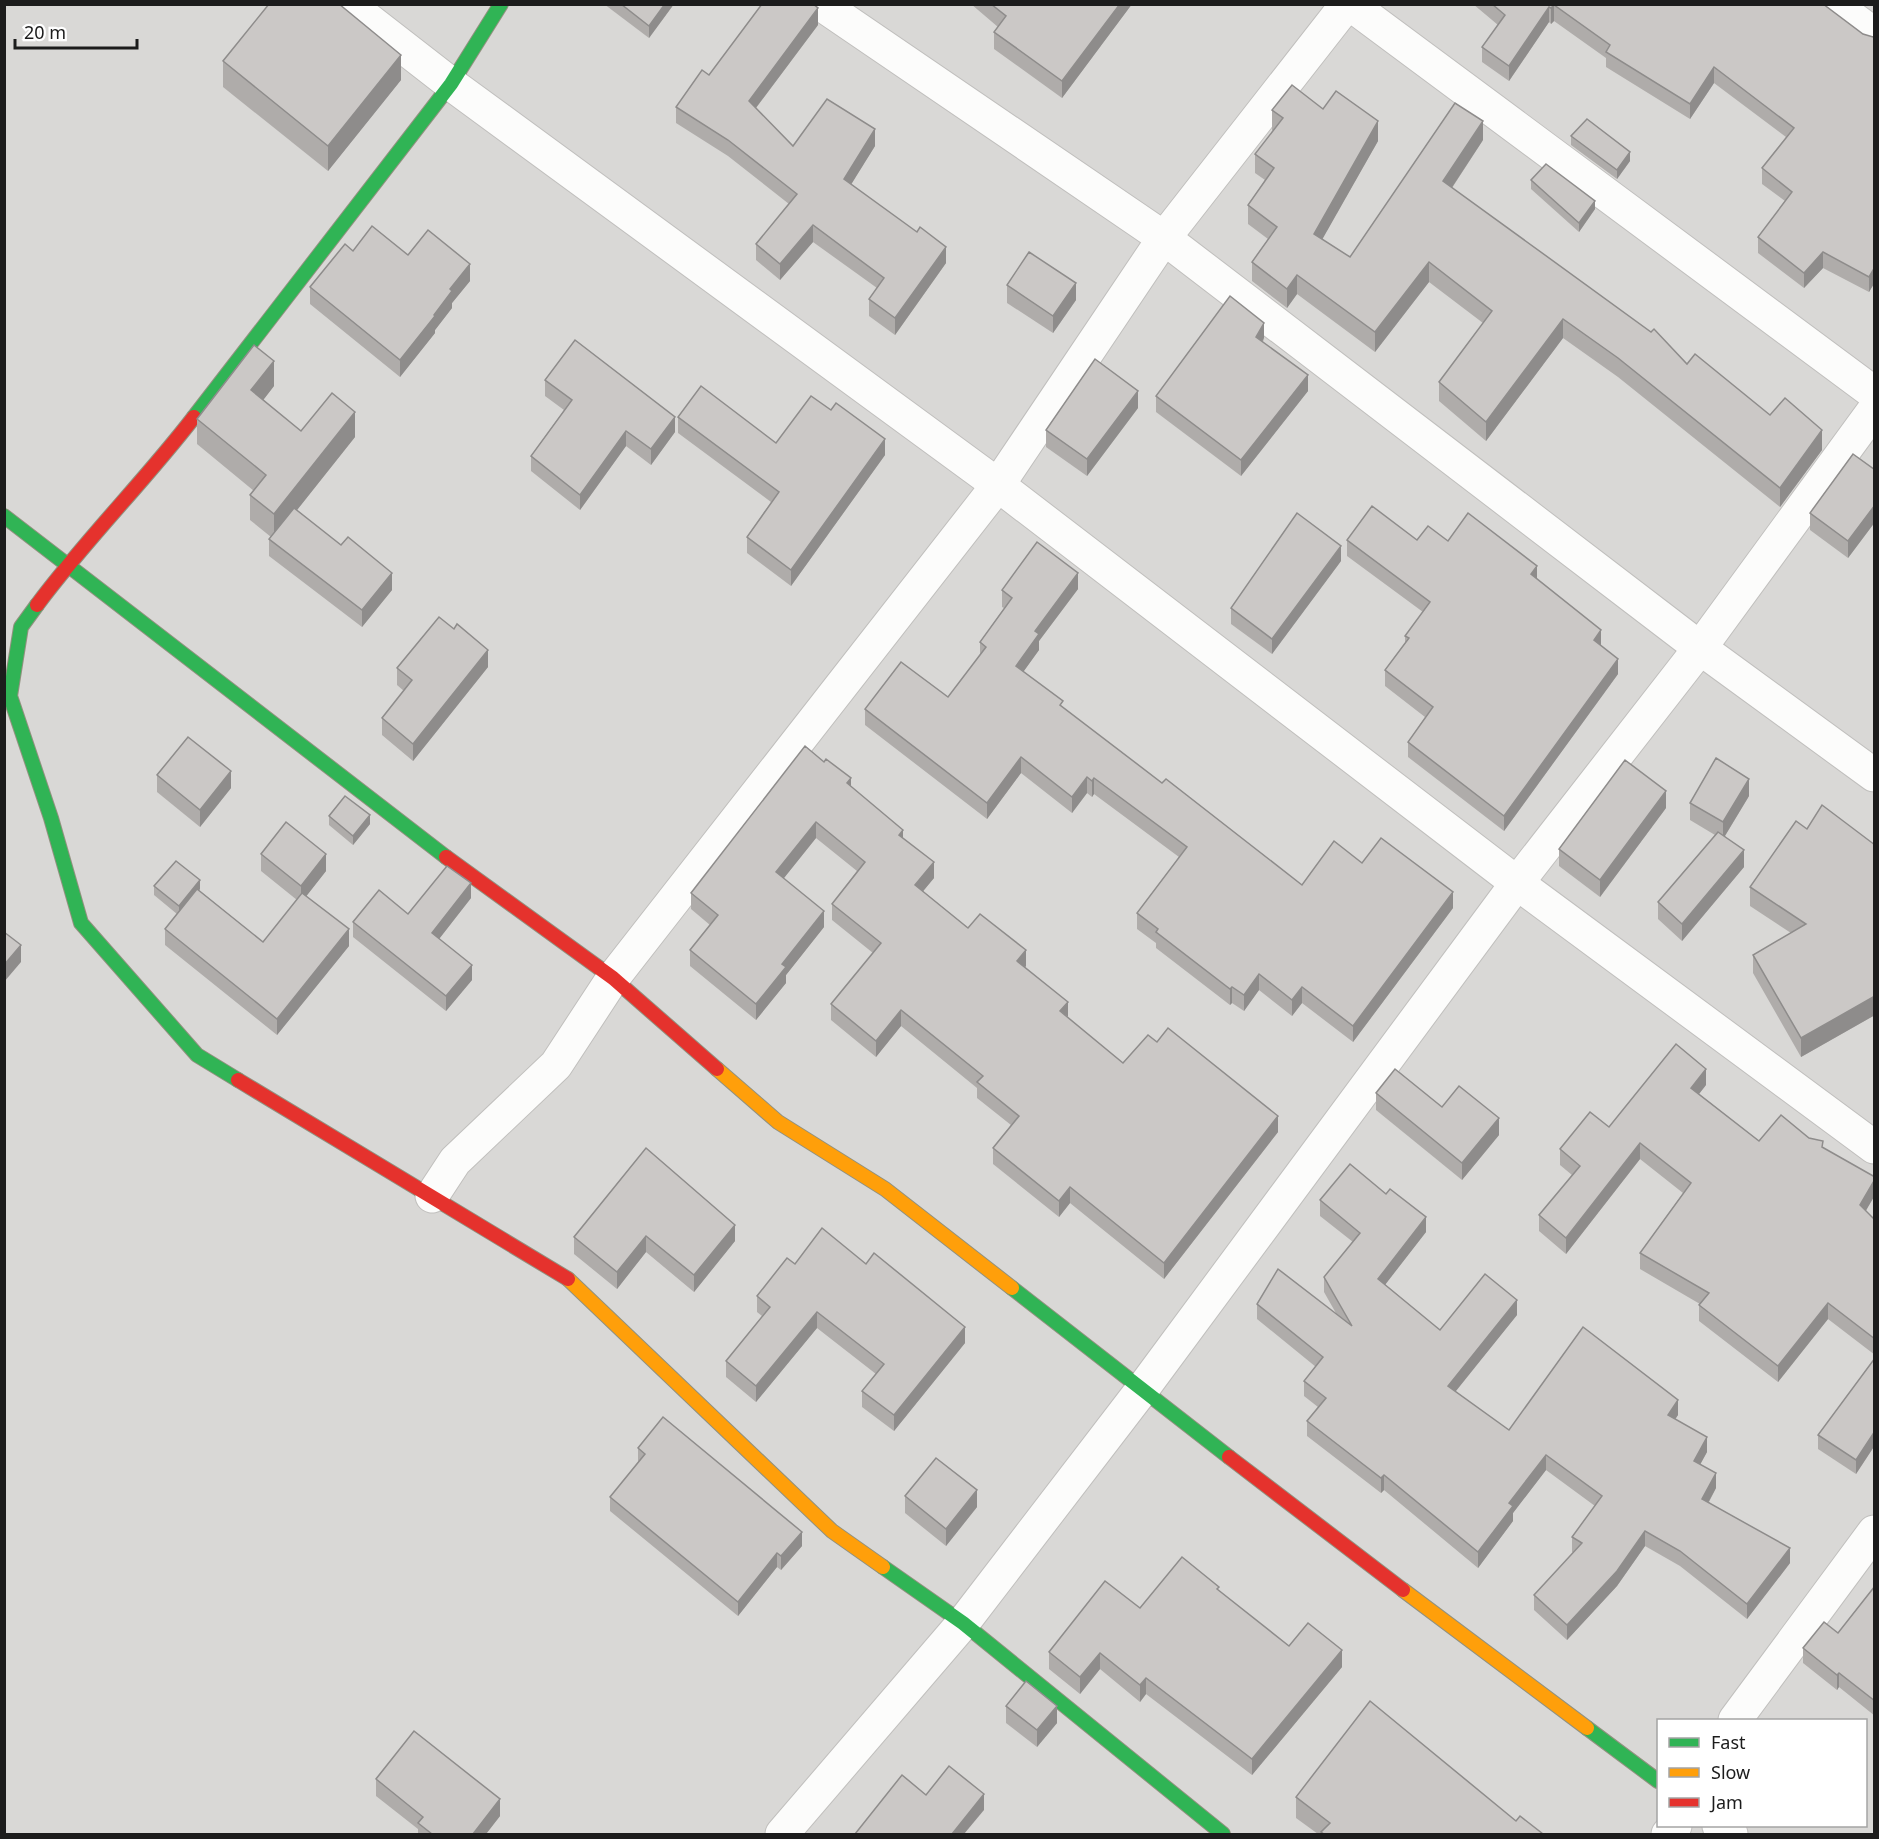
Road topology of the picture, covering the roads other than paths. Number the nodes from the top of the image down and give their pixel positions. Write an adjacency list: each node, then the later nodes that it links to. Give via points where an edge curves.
1 (348, 4): 7 (street)
2 (501, 4): 7 (street)
3 (821, 4): 8 (street)
4 (1349, 4): 8 (street); 9 (street)
5 (1833, 4): 6 (street)
6 (1875, 34)
7 (451, 84): 11 (street); 13 (street, via 156,465)
8 (1164, 238): 11 (street); 14 (street)
9 (1875, 393)
10 (1875, 410): 14 (street)
11 (998, 484): 16 (street); 17 (street)
12 (4, 516): 13 (street)
13 (67, 565): 17 (street, via 397,821); 19 (street, via 21,627 10,696 81,923 197,1055)
14 (1700, 648): 15 (street); 16 (street)
15 (1875, 775)
16 (1517, 883): 18 (street); 20 (street)
17 (613, 978): 19 (street, via 556,1065 455,1161); 20 (street, via 778,1122 885,1190)
18 (1875, 1147)
19 (432, 1196): 22 (street, via 566,1277 832,1531)
20 (1141, 1391): 22 (street); 24 (street)
21 (1875, 1533): 23 (street)
22 (963, 1623): 25 (street); 26 (street)
23 (1736, 1719)
24 (1657, 1780)
25 (782, 1834)
26 (1223, 1834)

